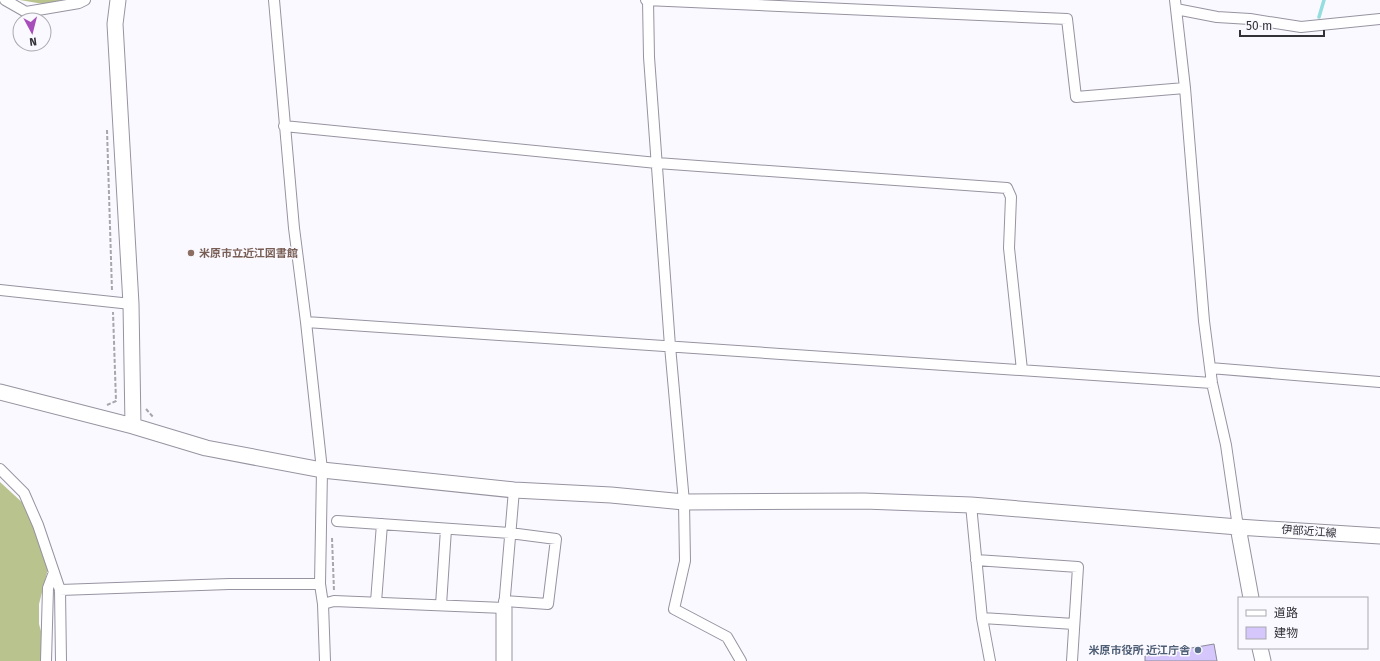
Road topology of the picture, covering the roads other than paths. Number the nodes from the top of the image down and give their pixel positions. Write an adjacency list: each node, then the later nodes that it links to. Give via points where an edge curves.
1 (4, 0): 2 (street, via 26,12)
2 (85, 0)
3 (118, 0): 12 (street, via 115,24)
4 (274, 0): 9 (street)
5 (647, 0): 8 (street, via 1067,19 1076,97); 10 (street)
6 (1176, 4): 7 (street, via 1217,17 1301,27); 8 (street)
7 (1380, 19)
8 (1185, 88): 15 (street)
9 (284, 126): 10 (street); 13 (street)
10 (657, 163): 14 (street); 16 (street, via 1007,188 1011,197 1009,248)
11 (0, 290): 12 (street)
12 (131, 304): 20 (street)
13 (306, 322): 14 (street); 22 (street)
14 (670, 346): 16 (street); 24 (street)
15 (1210, 368): 17 (street); 18 (street)
16 (1022, 370): 18 (street)
17 (1380, 382)
18 (1212, 383): 28 (street, via 1226,445)
19 (0, 392): 20 (street, 伊部近江線)
20 (133, 426): 22 (street, 伊部近江線, via 206,448)
21 (0, 469): 33 (street, via 24,493)
22 (322, 470): 23 (street, 伊部近江線); 34 (street)
23 (514, 490): 24 (street, 伊部近江線); 30 (street)
24 (684, 502): 25 (street, 伊部近江線, via 864,501); 48 (street, via 685,561 674,609 727,637)
25 (971, 505): 28 (street, 伊部近江線); 32 (street)
26 (337, 521): 27 (street)
27 (382, 524): 29 (street); 37 (street)
28 (1238, 527): 31 (street, 伊部近江線); 36 (street)
29 (446, 529): 30 (street); 40 (street)
30 (510, 533): 39 (street); 39 (street, via 556,539 548,604)
31 (1380, 536)
32 (976, 560): 41 (street); 42 (street, via 1078,567)
33 (54, 572): 35 (street); 44 (street, via 48,588)
34 (320, 584): 35 (street, via 229,584); 38 (street)
35 (60, 590): 45 (street)
36 (1251, 597)
37 (376, 602): 38 (street, via 334,601); 40 (street)
38 (323, 604): 46 (street)
39 (504, 604): 40 (street); 47 (street)
40 (441, 605)
41 (982, 618): 42 (street); 49 (street)
42 (1074, 624): 50 (street)
43 (1260, 649): 51 (street)
44 (46, 661)
45 (61, 661)
46 (325, 661)
47 (504, 661)
48 (741, 661)
49 (990, 661)
50 (1072, 661)
51 (1263, 661)

